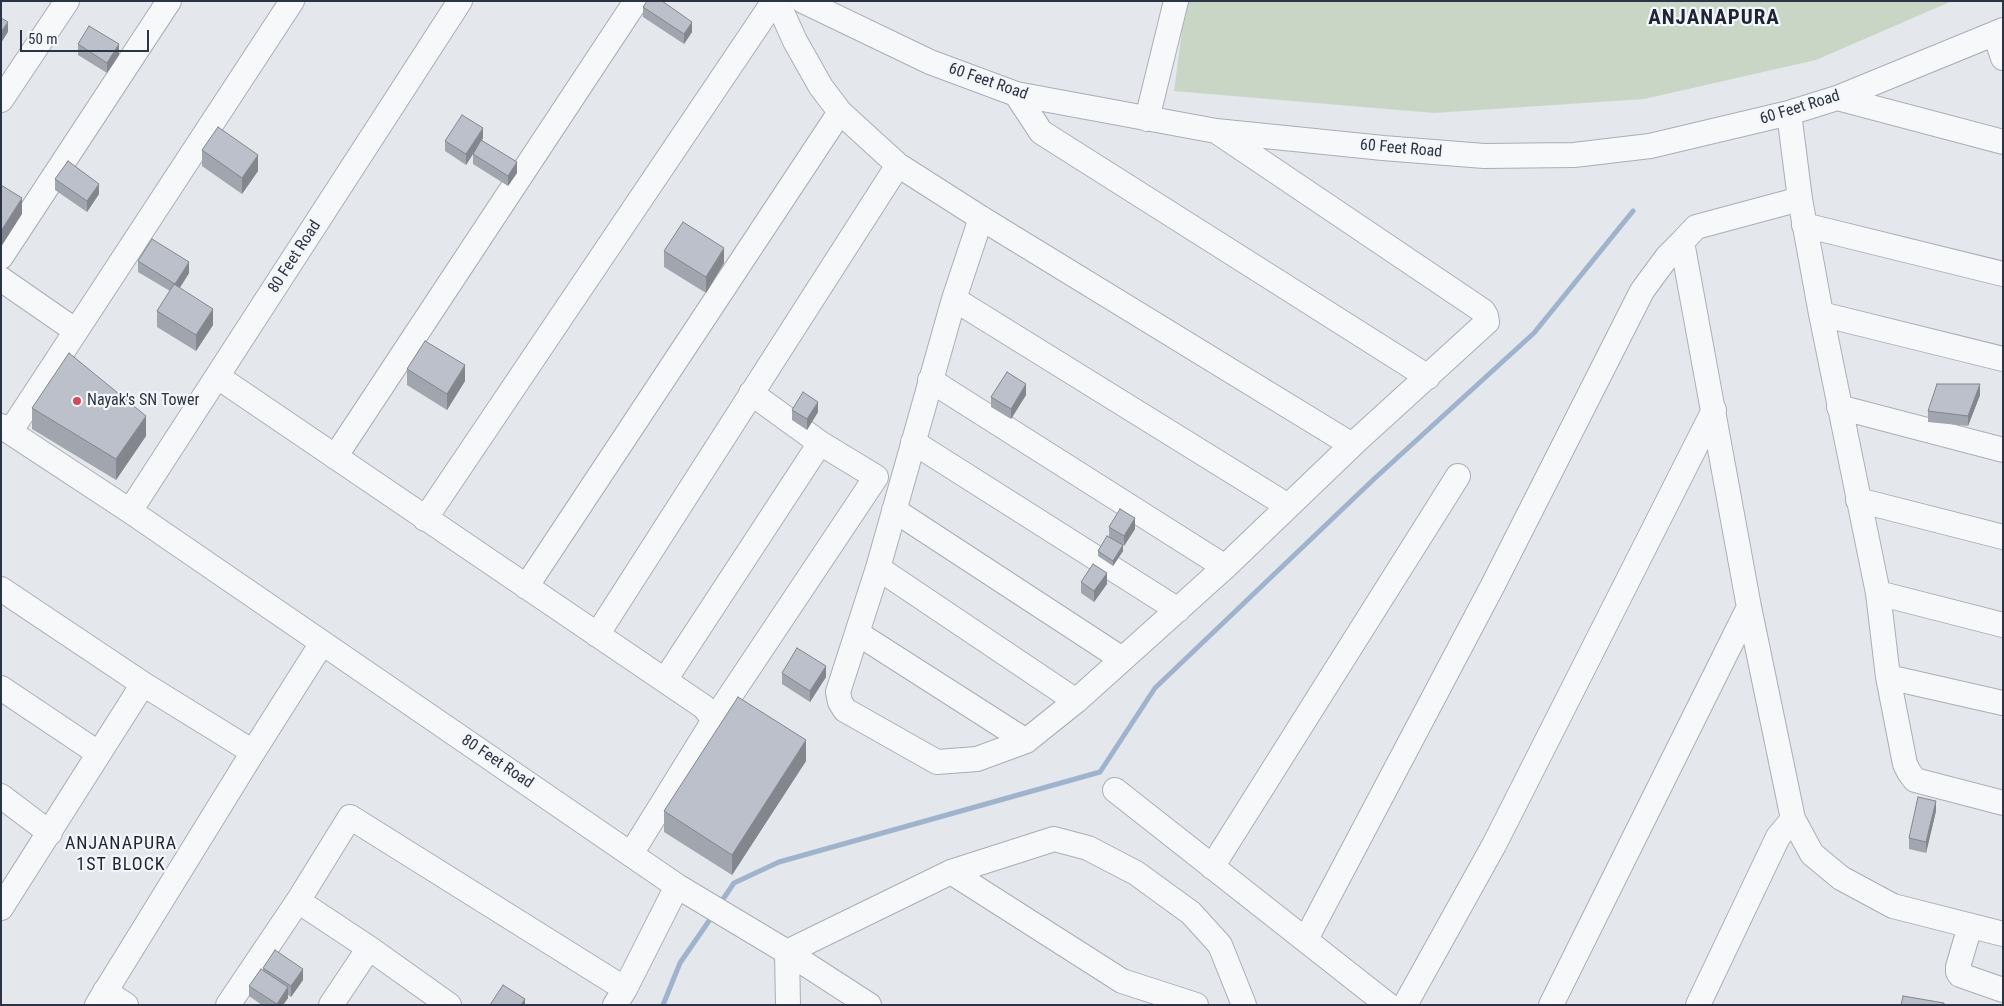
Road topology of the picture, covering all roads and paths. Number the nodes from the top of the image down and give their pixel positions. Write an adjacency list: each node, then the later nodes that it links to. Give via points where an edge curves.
1 (67, 1): 13 (street)
2 (169, 1): 24 (street)
3 (292, 1): 29 (street)
4 (460, 1): 31 (street, 80 Feet Road)
5 (636, 1): 42 (street)
6 (776, 1): 14 (street, via 795,41); 48 (street)
7 (1176, 1): 16 (street)
8 (812, 4): 11 (street, 60 Feet Road, via 930,62)
9 (1999, 32): 10 (street); 12 (street, 60 Feet Road)
10 (2003, 58)
11 (1016, 94): 16 (street, 60 Feet Road); 32 (street, via 1041,132)
12 (1837, 98): 15 (street, 60 Feet Road); 18 (street)
13 (1, 100)
14 (840, 112): 19 (street); 52 (street)
15 (1789, 113): 17 (street, 60 Feet Road, via 1650,146 1574,155 1484,156); 20 (street)
16 (1147, 119): 17 (street, 60 Feet Road)
17 (1216, 131): 32 (street, via 1483,311 1487,322)
18 (2003, 142)
19 (898, 165): 21 (street); 34 (street)
20 (1800, 199): 22 (street); 23 (street, via 1696,227)
21 (981, 218): 27 (street); 40 (street)
22 (1804, 225): 25 (street); 28 (street)
23 (1682, 242): 36 (street); 85 (street, via 1642,291)
24 (1, 257)
25 (2003, 274)
26 (1, 279): 29 (street)
27 (954, 299): 33 (street); 45 (street)
28 (1821, 314): 30 (street); 35 (street)
29 (76, 331): 37 (street)
30 (2003, 359)
31 (218, 377): 42 (street); 47 (street, 80 Feet Road)
32 (1428, 377): 40 (street)
33 (930, 380): 38 (street); 50 (street)
34 (751, 393): 39 (street); 59 (street)
35 (1839, 407): 41 (street); 44 (street)
36 (1714, 410): 55 (street); 100 (street, via 1494,845)
37 (6, 429): 47 (street, 80 Feet Road)
38 (913, 442): 46 (street); 56 (street)
39 (820, 443): 63 (street); 68 (street, via 876,477)
40 (1352, 445): 45 (street)
41 (2003, 450)
42 (335, 457): 48 (street)
43 (1458, 476): 78 (street)
44 (1858, 500): 49 (street); 54 (street)
45 (1288, 506): 50 (street)
46 (894, 510): 51 (street); 61 (street)
47 (130, 511): 60 (street, 80 Feet Road)
48 (425, 519): 52 (street)
49 (2003, 536)
50 (1225, 567): 56 (street)
51 (878, 568): 58 (street); 66 (street)
52 (526, 587): 59 (street)
53 (1, 589): 64 (street)
54 (1878, 593): 57 (street); 62 (street)
55 (1749, 607): 75 (street); 101 (street)
56 (1178, 610): 61 (street)
57 (2003, 624)
58 (858, 633): 69 (street); 69 (street, via 838,692 845,710 937,762 977,759)
59 (597, 635): 63 (street)
60 (322, 643): 70 (street); 77 (street, 80 Feet Road)
61 (1122, 659): 66 (street)
62 (1888, 677): 67 (street); 74 (street, via 1905,764 1915,780)
63 (665, 680): 68 (street, via 704,707)
64 (143, 684): 70 (street); 71 (street)
65 (1, 688): 71 (street)
66 (1076, 701): 69 (street)
67 (2003, 703)
68 (714, 720): 77 (street)
69 (1026, 741)
70 (253, 752): 90 (street)
71 (98, 753): 76 (street)
72 (1115, 790): 78 (street)
73 (1, 796): 76 (street)
74 (2003, 803)
75 (1793, 819): 83 (street, via 1812,854 1840,878 1893,906); 102 (street, via 1778,837)
76 (50, 833): 82 (street)
77 (631, 854): 80 (street, 80 Feet Road)
78 (1212, 866): 85 (street)
79 (951, 872): 87 (street); 97 (street, via 1122,981); 98 (street, via 1054,839 1088,848 1136,873 1191,912 1220,945)
80 (678, 886): 87 (street, 80 Feet Road); 89 (street)
81 (298, 901): 86 (street); 89 (street, via 350,817); 92 (street)
82 (1, 908)
83 (1970, 926): 84 (street); 88 (street, via 1958,972)
84 (2003, 934)
85 (1306, 939): 99 (street)
86 (368, 948): 93 (street); 94 (street)
87 (787, 952): 95 (street); 96 (street, 80 Feet Road)
88 (2003, 990)
89 (620, 997)
90 (101, 998): 91 (street)
91 (126, 1005)
92 (228, 1005)
93 (331, 1005)
94 (449, 1005)
95 (788, 1005)
96 (869, 1005)
97 (1196, 1005)
98 (1244, 1005)
99 (1388, 1005)
100 (1405, 1005)
101 (1551, 1005)
102 (1698, 1005)

